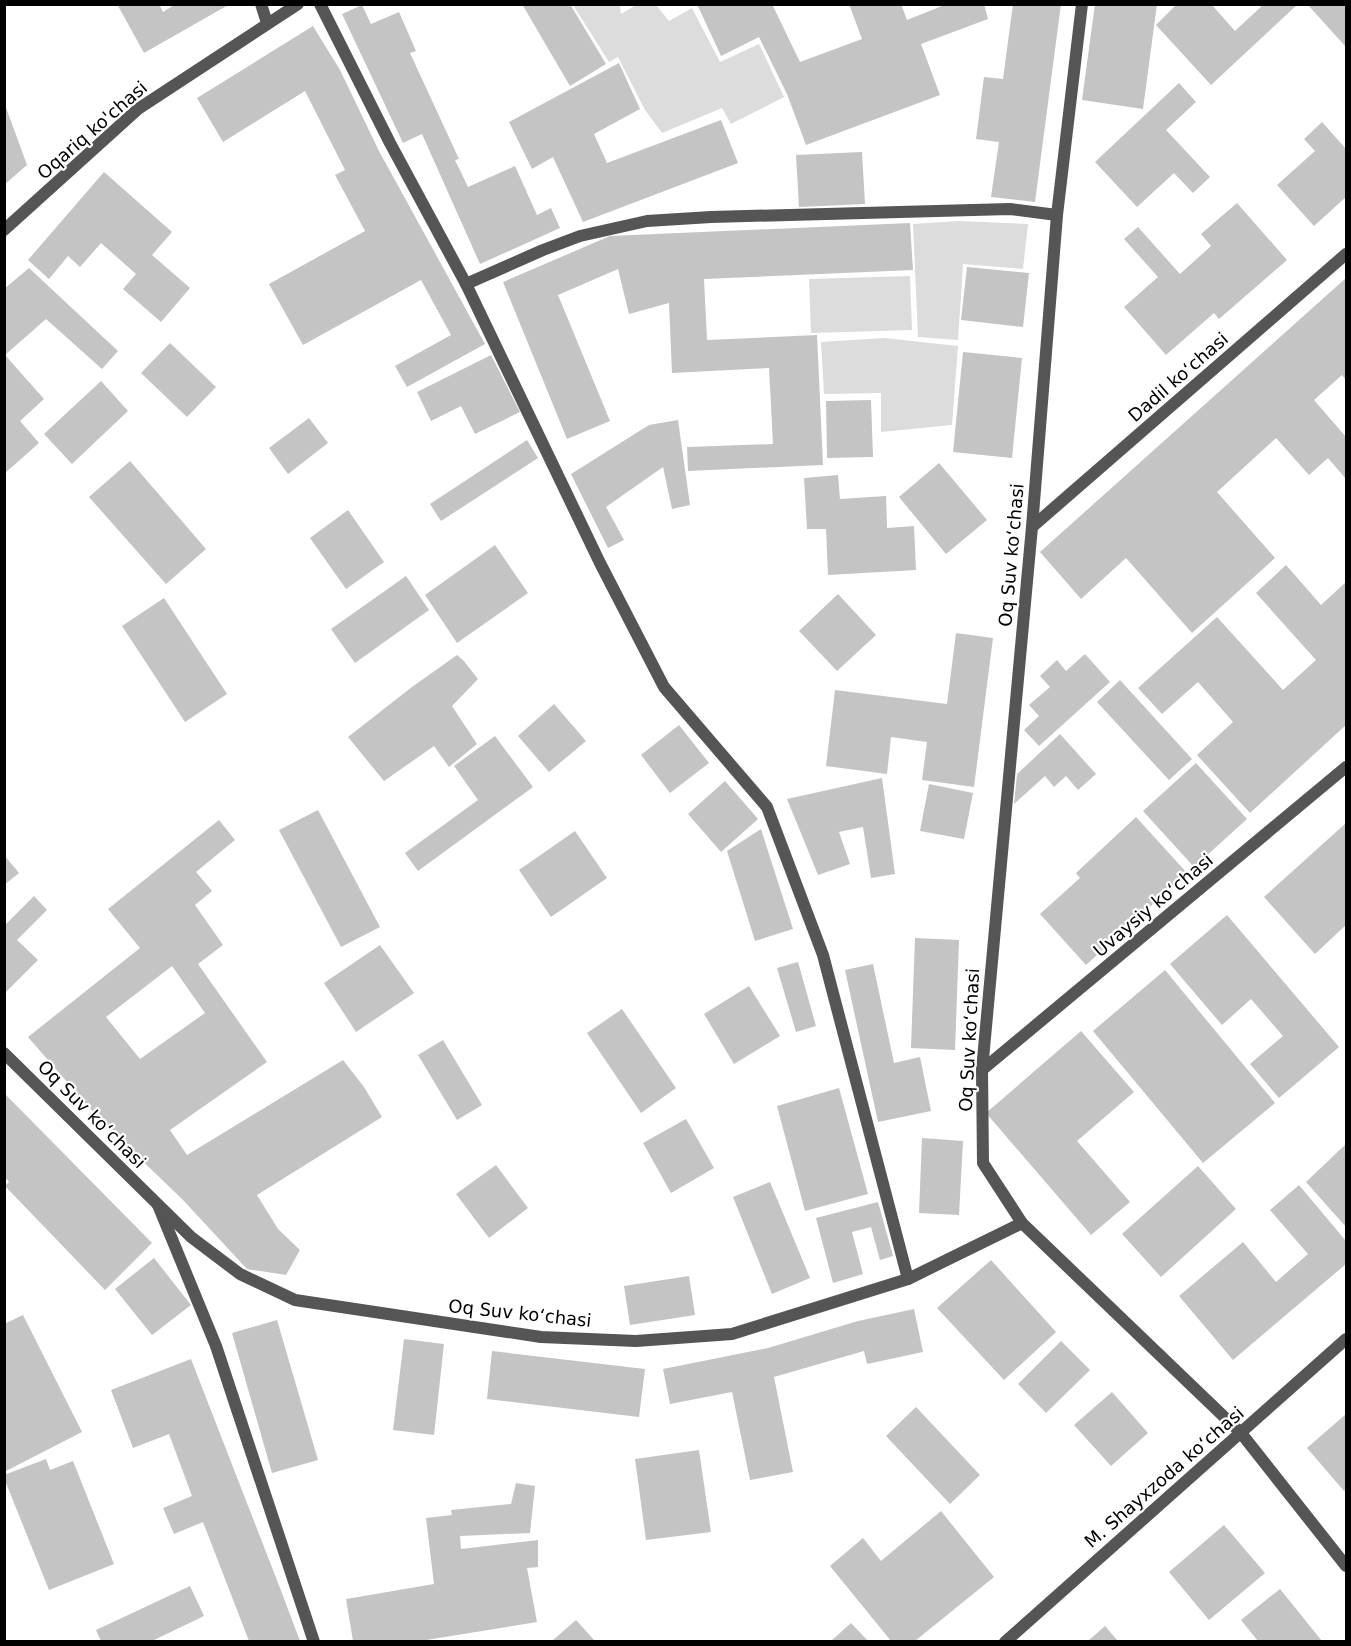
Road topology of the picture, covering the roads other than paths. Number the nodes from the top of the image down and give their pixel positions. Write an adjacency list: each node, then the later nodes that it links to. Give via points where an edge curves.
1 (261, 4): 5 (street)
2 (298, 4): 5 (street, Oqariq ko'chasi)
3 (320, 4): 9 (street)
4 (1082, 4): 6 (street, Oq Suv koʻchasi)
5 (267, 23): 7 (street, Oqariq ko'chasi, via 138,109)
6 (1057, 214): 9 (street, via 1010,208 647,221 579,236); 10 (street, Oq Suv koʻchasi)
7 (4, 230)
8 (1347, 254): 10 (street, Dadil koʻchasi)
9 (466, 284): 16 (street, via 664,687 767,807 823,955)
10 (1032, 527): 13 (street, Oq Suv koʻchasi)
11 (1347, 767): 13 (street, Uvaysiy koʻchasi)
12 (4, 1053): 14 (street, Oq Suv koʻchasi)
13 (982, 1070): 15 (street, Oq Suv koʻchasi, via 983,1163)
14 (158, 1204): 16 (street, Oq Suv koʻchasi, via 191,1237 240,1275 295,1300 541,1337 636,1341 732,1334); 20 (street, via 216,1346)
15 (1022, 1223): 16 (street, Oq Suv koʻchasi); 18 (street)
16 (908, 1279)
17 (1347, 1339): 18 (street, M. Shayxzoda koʻchasi)
18 (1241, 1433): 19 (street); 21 (street, M. Shayxzoda koʻchasi)
19 (1347, 1566)
20 (314, 1641)
21 (1005, 1641)

